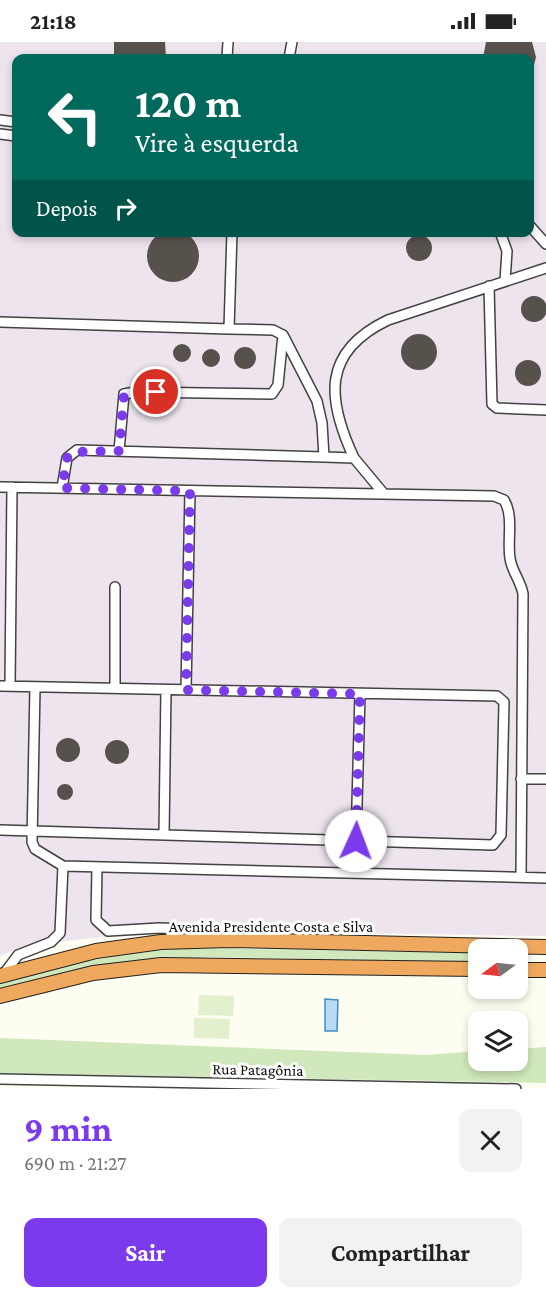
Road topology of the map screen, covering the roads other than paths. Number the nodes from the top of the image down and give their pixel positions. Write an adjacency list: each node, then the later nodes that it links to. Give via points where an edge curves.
1 (534, 225): 4 (street)
2 (232, 237): 9 (street)
3 (502, 237): 6 (street, via 507,251)
4 (543, 240)
5 (546, 268): 6 (street)
6 (505, 281): 7 (street)
7 (489, 286): 11 (street, via 492,404 497,408); 14 (street, via 388,320 353,343 342,359 334,392 340,428)
8 (0, 322): 9 (street)
9 (229, 330): 10 (street, via 273,330)
10 (283, 335): 12 (street, via 278,385 272,394 124,394); 13 (street, via 317,401)
11 (546, 410)
12 (119, 451): 13 (street); 17 (street, via 72,452 67,458)
13 (324, 457): 14 (street)
14 (354, 458): 19 (street)
15 (0, 487): 16 (street)
16 (12, 487): 17 (street); 21 (street)
17 (62, 488): 18 (street)
18 (190, 491): 19 (street); 25 (street)
19 (384, 494): 27 (street, via 494,496 507,504 510,559 523,594)
20 (115, 587): 23 (street)
21 (5, 686): 22 (street)
22 (35, 687): 23 (street); 30 (street)
23 (114, 688): 24 (street)
24 (166, 690): 25 (street); 31 (street)
25 (186, 690): 26 (street)
26 (360, 694): 32 (street); 32 (street, via 503,699 501,830 499,839 489,846)
27 (521, 779): 28 (street); 35 (street)
28 (546, 779)
29 (0, 830): 30 (street)
30 (32, 831): 31 (street); 33 (street, via 35,849)
31 (164, 835): 32 (street)
32 (356, 841)
33 (63, 866): 34 (street); 42 (street, via 60,933 51,942 18,955)
34 (96, 867): 35 (street); 37 (street, via 96,920 108,931 190,929)
35 (521, 878): 36 (street)
36 (546, 878)
37 (229, 940): 38 (highway, Avenida Presidente Costa e Silva); 42 (highway, Avenida Presidente Costa e Silva, via 122,947)
38 (546, 947)
39 (468, 969): 43 (highway, via 173,965 93,973)
40 (528, 970): 41 (highway)
41 (546, 970)
42 (1, 975)
43 (0, 996)
44 (0, 1079): 45 (street, Rua Patagônia)
45 (269, 1087): 46 (street, Rua Patagônia)
46 (516, 1089)

